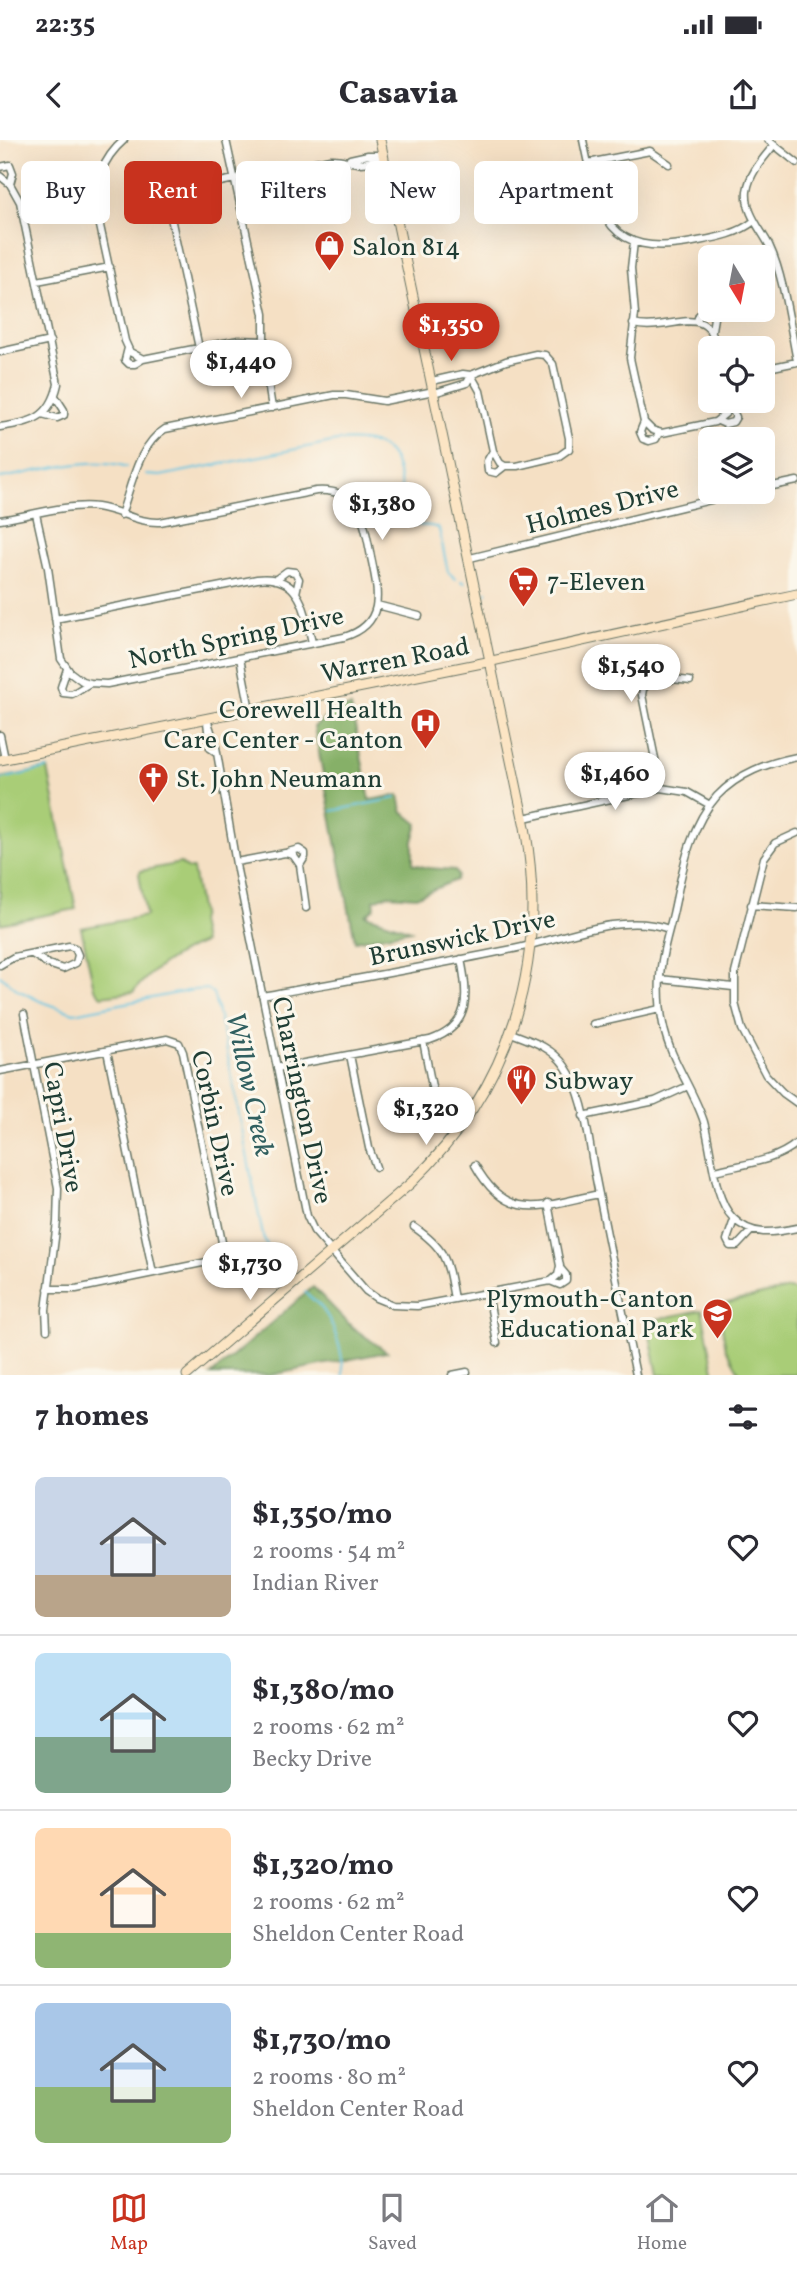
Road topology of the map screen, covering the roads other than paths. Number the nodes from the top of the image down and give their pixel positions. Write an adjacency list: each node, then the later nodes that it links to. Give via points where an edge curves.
1 (124, 140): 18 (street, via 107,159 97,186 97,212)
2 (226, 140): 13 (street)
3 (380, 140): 6 (main road)
4 (583, 140): 7 (street)
5 (771, 142): 9 (street); 15 (street, via 749,182)
6 (384, 155): 13 (street, via 330,159); 33 (main road)
7 (588, 161)
8 (598, 161): 10 (street, via 650,151)
9 (797, 163)
10 (669, 164)
11 (0, 167): 14 (street, via 10,164)
12 (1, 176): 14 (street)
13 (234, 179): 25 (street, via 264,314); 27 (street, via 178,192 172,199 170,209)
14 (10, 184): 19 (street, via 20,202)
15 (754, 221): 17 (street, via 727,234 674,246); 30 (street, via 775,261)
16 (610, 224): 17 (street)
17 (634, 242): 21 (street)
18 (110, 267): 19 (street); 26 (street)
19 (37, 281): 24 (street)
20 (697, 321): 21 (street, via 656,327); 22 (street); 22 (street, via 699,315 711,314)
21 (633, 324): 40 (street, via 630,358)
22 (712, 330): 23 (street)
23 (714, 336)
24 (50, 341): 28 (street); 34 (street, via 57,377)
25 (265, 341): 27 (street, via 239,340); 35 (street)
26 (128, 348): 29 (street); 29 (street, via 125,360 129,364)
27 (199, 348): 29 (street)
28 (0, 352)
29 (143, 359)
30 (797, 361): 31 (street)
31 (775, 366)
32 (471, 375): 33 (street, via 463,374); 33 (street, via 467,383); 43 (street); 44 (street, via 537,355 548,357 553,364 569,449 559,456)
33 (434, 388): 35 (street, via 384,401 341,395); 51 (main road)
34 (55, 396): 38 (street); 38 (street, via 64,410 61,416)
35 (272, 408): 49 (street, via 158,433 145,449)
36 (724, 413): 39 (street)
37 (734, 413): 39 (street, via 733,422)
38 (42, 414): 41 (street)
39 (718, 421): 42 (street)
40 (644, 422): 42 (street); 42 (street, via 643,439 656,439)
41 (0, 427)
42 (659, 433)
43 (493, 451): 44 (street); 44 (street, via 488,471 496,473)
44 (505, 466)
45 (797, 481): 46 (street)
46 (775, 486)
47 (698, 503): 51 (street, Holmes Drive)
48 (36, 514): 49 (street, via 89,506); 50 (street); 57 (street)
49 (121, 515): 55 (street, via 160,522 316,491 337,492 357,507 364,522 378,588)
50 (0, 520)
51 (470, 558): 60 (main road)
52 (275, 580): 53 (street); 53 (street, via 287,571 295,572 299,579); 57 (street, via 257,579)
53 (296, 593): 58 (street)
54 (797, 594): 60 (main road, Warren Road)
55 (377, 605): 56 (street); 58 (street, North Spring Drive, via 370,621 357,632)
56 (419, 616)
57 (55, 619): 61 (street, via 58,651)
58 (312, 643): 59 (street, North Spring Drive)
59 (240, 658): 63 (street, North Spring Drive); 64 (street)
60 (492, 661): 64 (main road, Warren Road); 71 (main road)
61 (67, 669): 63 (street); 63 (street, North Spring Drive, via 61,687 64,693 72,694)
62 (690, 681): 69 (street, via 669,678 650,682 643,689)
63 (90, 684)
64 (250, 710): 65 (main road, Warren Road)
65 (207, 719): 68 (main road, Warren Road); 73 (street, Charrington Drive)
66 (0, 735): 68 (street)
67 (797, 757): 70 (street, via 742,776)
68 (2, 760)
69 (661, 788): 70 (street, via 687,792); 71 (street)
70 (710, 805): 77 (street, via 691,843)
71 (524, 818): 78 (main road, via 533,884)
72 (797, 833): 74 (street, via 780,839 767,852)
73 (236, 862): 75 (street, via 287,853 296,858); 84 (street, Charrington Drive)
74 (751, 905): 76 (street); 83 (street)
75 (306, 908)
76 (797, 908)
77 (669, 929): 78 (street, Brunswick Drive, via 630,923); 82 (street)
78 (531, 944): 80 (street, Brunswick Drive); 88 (main road)
79 (32, 954): 79 (street, via 69,946 78,955 76,963 63,969); 81 (street)
80 (461, 959): 84 (street, Brunswick Drive); 89 (street, via 467,992 462,1013 447,1032)
81 (0, 965)
82 (660, 979): 83 (street); 85 (street)
83 (733, 987): 97 (street, via 740,1022 761,1066 777,1088)
84 (262, 996): 93 (street, Charrington Drive)
85 (660, 1009): 87 (street); 95 (street, via 667,1041)
86 (24, 1014): 92 (street, Capri Drive)
87 (593, 1024)
88 (511, 1033): 98 (street, via 537,1043 561,1061 575,1084); 109 (main road, via 484,1092 442,1151)
89 (423, 1041): 91 (street); 96 (street)
90 (107, 1051): 92 (street); 111 (street); 111 (street, Corbin Drive, via 177,1041 197,1119 223,1247 221,1256)
91 (350, 1055): 93 (street); 101 (street)
92 (34, 1066): 94 (street); 113 (street, Capri Drive, via 58,1188)
93 (277, 1068): 109 (street, Charrington Drive, via 307,1216)
94 (0, 1071)
95 (688, 1086): 98 (street, via 656,1101); 102 (street, via 703,1120)
96 (435, 1102)
97 (797, 1103)
98 (583, 1116): 103 (street)
99 (797, 1143): 102 (street, via 770,1158)
100 (475, 1165): 104 (street, via 485,1184 502,1199 519,1205)
101 (376, 1167)
102 (715, 1171): 105 (street, via 724,1206)
103 (599, 1194): 104 (street); 121 (street)
104 (548, 1203): 110 (street)
105 (734, 1220): 108 (street); 108 (street, via 727,1240 730,1246 737,1246)
106 (414, 1227): 115 (street, via 444,1254)
107 (797, 1228): 108 (street, via 770,1233)
108 (752, 1230)
109 (332, 1251): 115 (street, Charrington Drive, via 366,1290 385,1303 409,1307); 119 (main road)
110 (559, 1271): 112 (street, Charrington Drive); 112 (street, Charrington Drive, via 566,1281)
111 (153, 1273): 113 (street, via 76,1289)
112 (550, 1281): 114 (street, Charrington Drive)
113 (48, 1289): 116 (street, Capri Drive)
114 (488, 1293): 115 (street, Charrington Drive); 117 (street)
115 (454, 1299)
116 (47, 1330)
117 (497, 1343)
118 (467, 1372): 120 (street)
119 (187, 1375)
120 (452, 1375)
121 (636, 1375)

